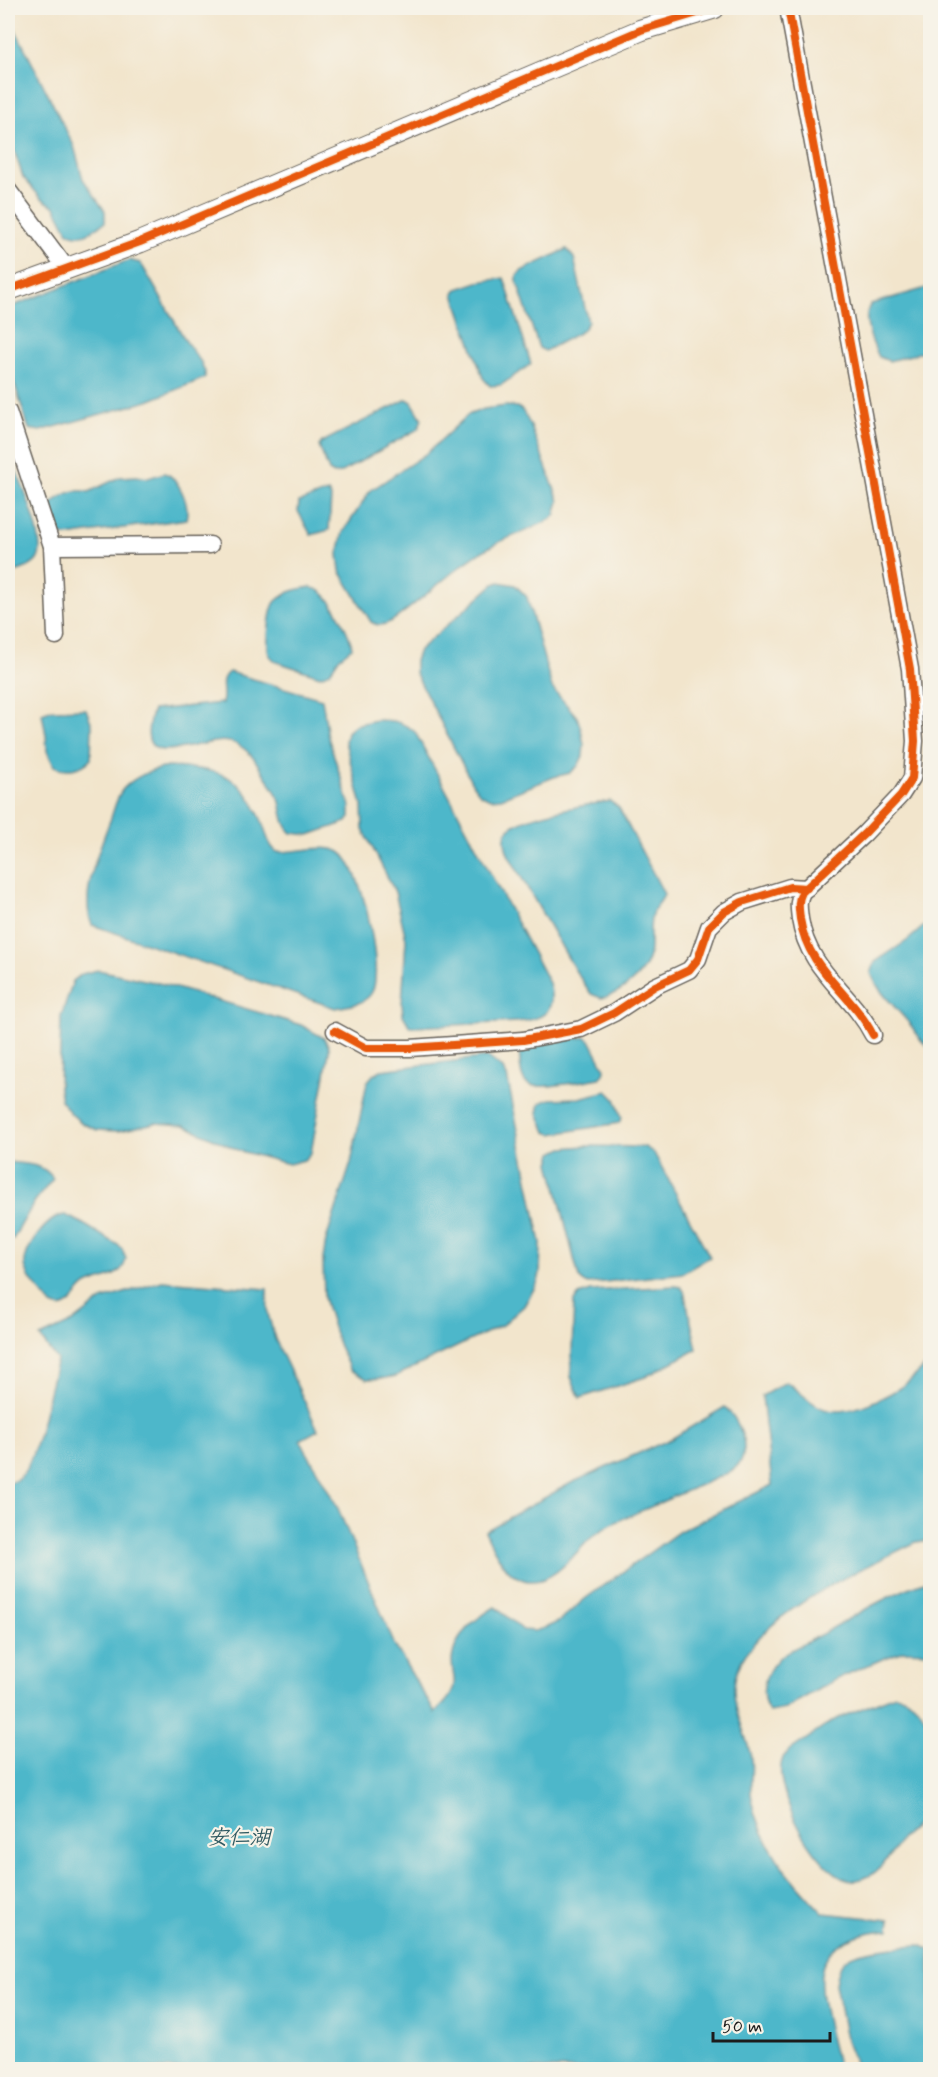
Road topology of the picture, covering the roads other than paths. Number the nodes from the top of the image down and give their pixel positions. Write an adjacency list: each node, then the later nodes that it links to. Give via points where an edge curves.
1 (714, 8): 4 (street, via 641,30 151,238)
2 (788, 8): 10 (street, via 910,669 915,741 914,772 901,795)
3 (8, 190): 4 (street)
4 (67, 268): 5 (street)
5 (8, 290)
6 (8, 412): 8 (street)
7 (210, 545): 8 (street)
8 (52, 546): 9 (street)
9 (56, 636)
10 (807, 888): 11 (street, via 789,887 741,902 724,912 709,927 690,970 581,1029 522,1040 410,1048 366,1048); 12 (street, via 798,905 803,936 823,972 865,1019)
11 (335, 1031)
12 (873, 1035)

